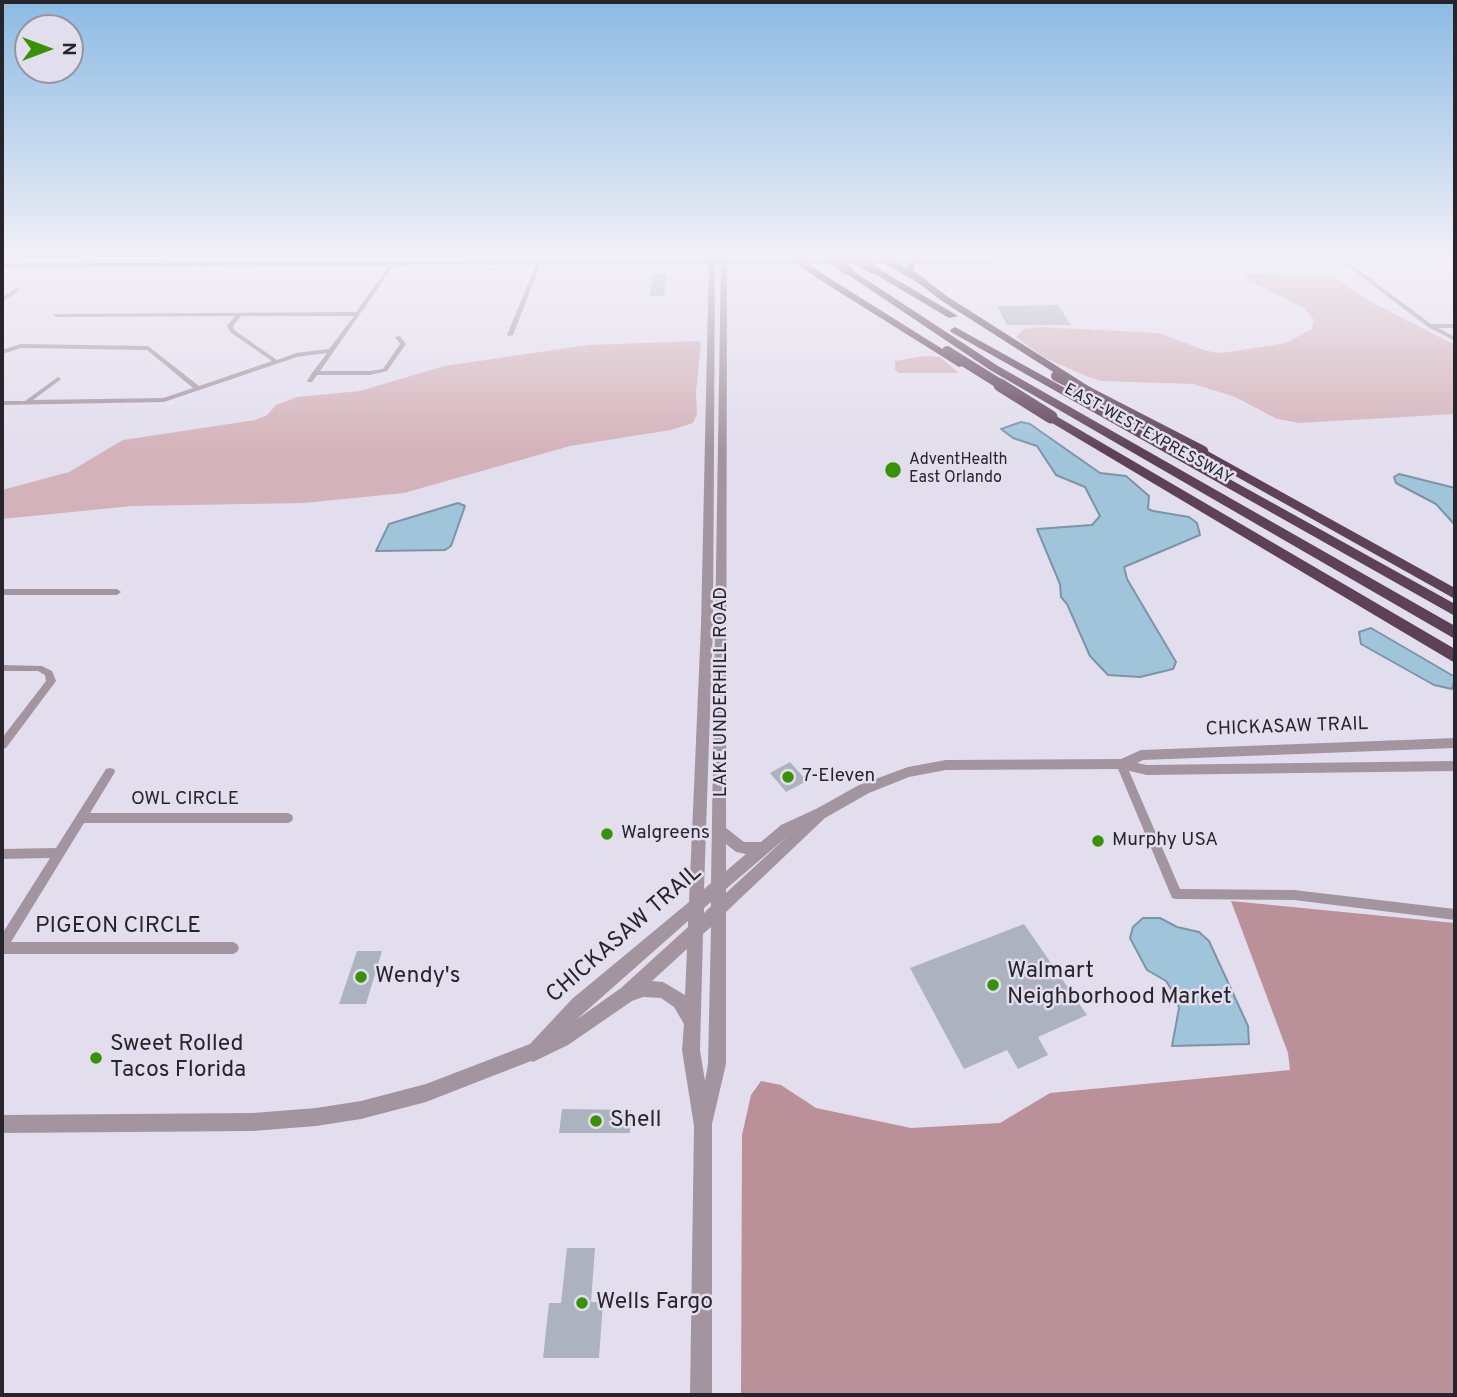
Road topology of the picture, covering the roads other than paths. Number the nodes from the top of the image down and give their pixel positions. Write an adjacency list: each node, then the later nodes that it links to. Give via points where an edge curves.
1 (234, 321): 20 (street, via 232,331)
2 (353, 321): 18 (street)
3 (516, 321): 15 (street)
4 (712, 321): 25 (street, LAKE UNDERHILL ROAD)
5 (724, 321): 26 (street, LAKE UNDERHILL ROAD)
6 (891, 321): 29 (highway, via 957,362 1157,467)
7 (903, 321): 41 (highway, bridge, via 1051,417)
8 (924, 321): 29 (highway, EAST-WEST EXPRESSWAY, bridge, via 994,368)
9 (939, 321): 30 (highway, EAST-WEST EXPRESSWAY)
10 (971, 321): 36 (highway, bridge, via 1056,376)
11 (980, 321): 30 (highway, via 1155,431)
12 (1424, 321): 13 (street)
13 (1430, 326): 14 (street); 17 (street)
14 (1455, 326)
15 (510, 335)
16 (398, 337): 21 (street, via 403,344 384,370)
17 (1455, 339)
18 (331, 351): 20 (street); 21 (street)
19 (2, 352): 24 (street, via 21,346 148,348)
20 (275, 361): 24 (street)
21 (315, 373): 23 (street)
22 (58, 379): 28 (street)
23 (310, 381)
24 (197, 388): 28 (street, via 149,402)
25 (712, 398): 26 (street); 31 (street, LAKE UNDERHILL ROAD)
26 (723, 398): 32 (street, LAKE UNDERHILL ROAD)
27 (2, 403): 28 (street)
28 (26, 403)
29 (1194, 481): 40 (highway, EAST-WEST EXPRESSWAY)
30 (1238, 490): 39 (highway, EAST-WEST EXPRESSWAY)
31 (709, 507): 32 (street); 33 (street, LAKE UNDERHILL ROAD)
32 (723, 527): 38 (street, LAKE UNDERHILL ROAD)
33 (708, 580): 38 (street); 56 (street, LAKE UNDERHILL ROAD)
34 (6, 592): 35 (street); 37 (street)
35 (117, 592)
36 (1455, 594)
37 (2, 602)
38 (723, 603): 51 (street, LAKE UNDERHILL ROAD)
39 (1455, 611)
40 (1455, 633)
41 (1455, 657)
42 (2, 668): 44 (street, via 39,668 49,673 51,681)
43 (1455, 743): 45 (street, CHICKASAW TRAIL, via 1141,755)
44 (2, 745)
45 (1121, 764): 46 (street, CHICKASAW TRAIL, via 1147,770); 48 (street, CHICKASAW TRAIL, via 932,767 881,781); 58 (street, via 1176,894 1294,895)
46 (1455, 766)
47 (110, 772): 49 (street)
48 (821, 813): 52 (street, CHICKASAW TRAIL, via 786,829); 57 (street, CHICKASAW TRAIL)
49 (81, 818): 50 (street, OWL CIRCLE); 53 (street)
50 (288, 818)
51 (721, 832): 52 (street, via 741,848); 55 (street, LAKE UNDERHILL ROAD)
52 (762, 848): 55 (street, CHICKASAW TRAIL)
53 (59, 853): 54 (street); 60 (street)
54 (2, 854)
55 (720, 884): 56 (street, CHICKASAW TRAIL); 57 (street, LAKE UNDERHILL ROAD)
56 (697, 904): 59 (street, LAKE UNDERHILL ROAD); 64 (street, CHICKASAW TRAIL, via 578,1005)
57 (720, 910): 59 (street, CHICKASAW TRAIL); 66 (street, LAKE UNDERHILL ROAD, via 717,1065)
58 (1455, 915)
59 (696, 932): 62 (street, CHICKASAW TRAIL); 63 (street, LAKE UNDERHILL ROAD)
60 (2, 946): 61 (street, PIGEON CIRCLE)
61 (233, 947)
62 (627, 994): 63 (street, via 663,990 680,1001); 64 (street, CHICKASAW TRAIL, via 562,1039)
63 (692, 1023): 66 (street, LAKE UNDERHILL ROAD, via 691,1050)
64 (533, 1053): 65 (street, CHICKASAW TRAIL, via 426,1093 316,1117 253,1122)
65 (2, 1124)
66 (703, 1126): 67 (street, LAKE UNDERHILL ROAD)
67 (701, 1395)

